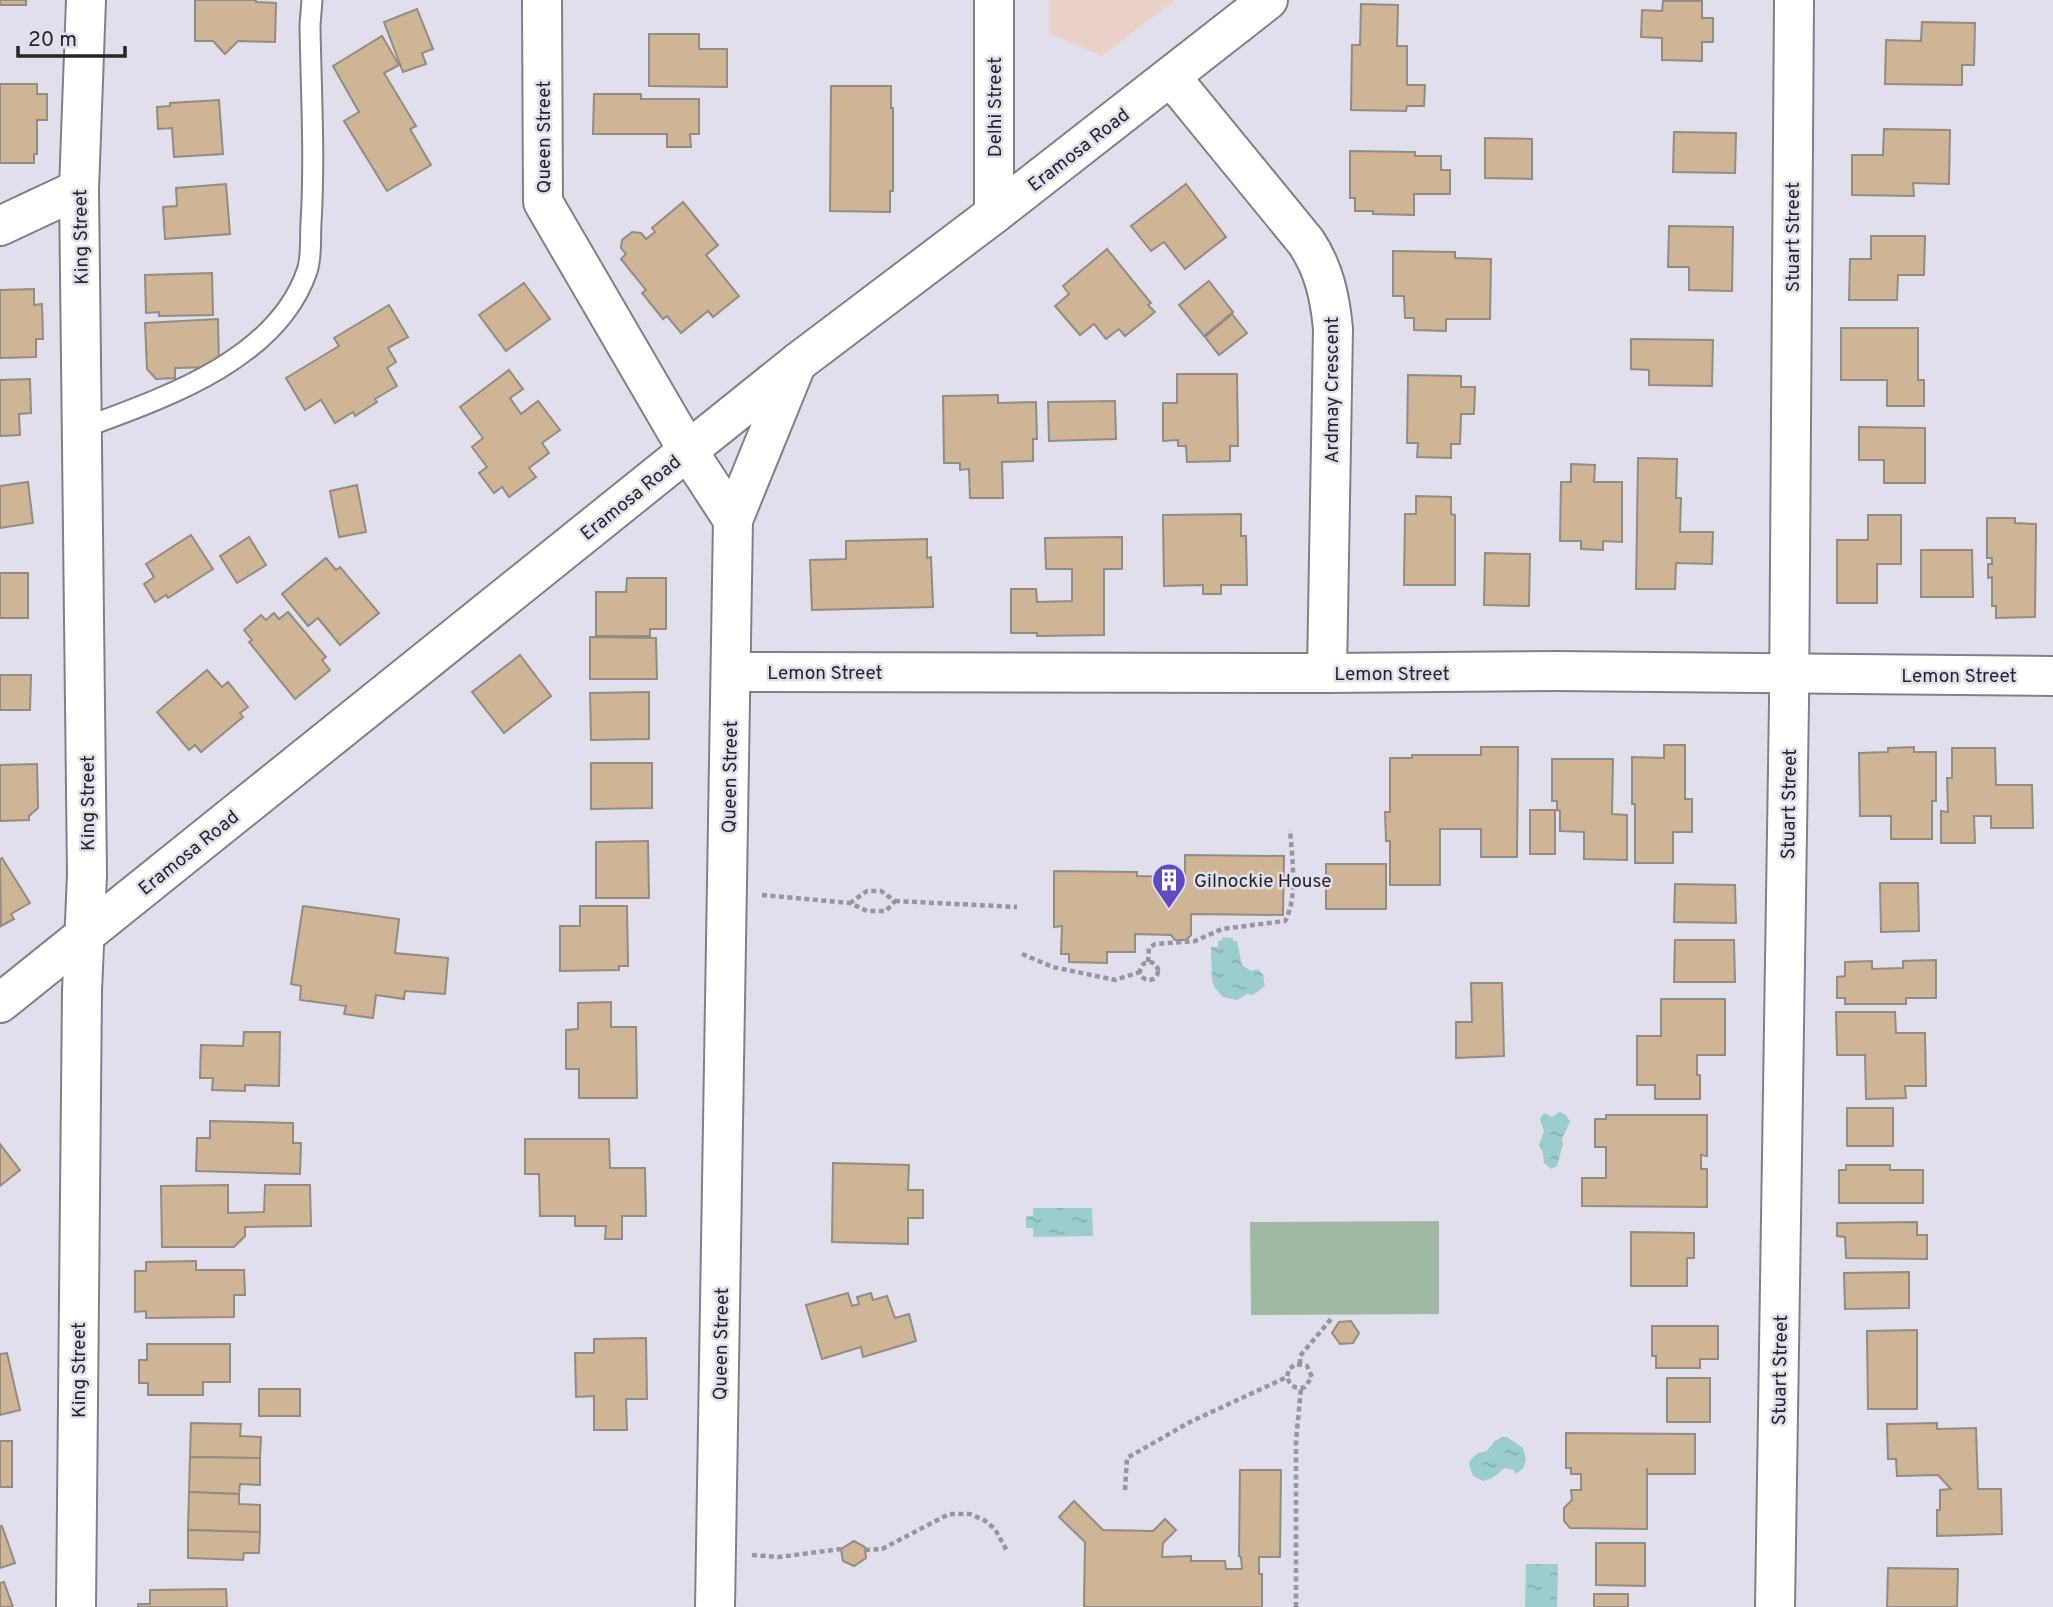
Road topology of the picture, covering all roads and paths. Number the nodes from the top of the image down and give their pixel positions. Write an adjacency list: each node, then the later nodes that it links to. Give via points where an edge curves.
1 (86, 0): 8 (street, King Street)
2 (312, 0): 12 (lane, via 308,268 291,306 228,365)
3 (542, 0): 13 (street, Queen Street, via 543,202)
4 (994, 0): 9 (street, Delhi Street)
5 (1268, 0): 7 (street, Eramosa Road)
6 (1794, 0): 17 (street, Stuart Street)
7 (1171, 77): 9 (street, Eramosa Road); 16 (street, Ardmay Crescent, via 1306,242 1326,283 1334,329)
8 (79, 189): 10 (street); 12 (street, King Street)
9 (994, 214): 11 (street, Eramosa Road)
10 (0, 226)
11 (797, 363): 13 (street, Eramosa Road); 14 (street)
12 (83, 428): 24 (street, King Street)
13 (688, 451): 14 (street, Queen Street); 24 (street, Eramosa Road)
14 (733, 520): 15 (street, Queen Street)
15 (731, 671): 16 (street, Lemon Street); 39 (street, Queen Street)
16 (1327, 673): 17 (street, Lemon Street)
17 (1789, 675): 18 (street, Lemon Street); 41 (street, Stuart Street)
18 (2053, 676)
19 (1290, 830): 26 (path, via 1292,897 1285,921 1222,929 1195,941 1155,944 1149,948)
20 (766, 895): 22 (path)
21 (895, 901): 22 (path, via 886,911 867,911); 22 (path, via 881,891 867,891); 23 (path)
22 (850, 903)
23 (1017, 907)
24 (84, 936): 28 (street, Eramosa Road); 38 (street, King Street)
25 (1022, 954): 27 (path, via 1053,967 1115,980)
26 (1148, 962): 27 (path); 27 (path, via 1157,968 1156,976 1148,981)
27 (1140, 972)
28 (0, 1003)
29 (1332, 1318): 30 (path, via 1300,1356)
30 (1300, 1364): 31 (path, via 1289,1369); 32 (path, via 1310,1369 1312,1377)
31 (1287, 1377): 32 (path, via 1290,1385); 33 (path, via 1190,1422 1128,1458)
32 (1301, 1388): 40 (path, via 1296,1441)
33 (1125, 1490)
34 (841, 1549): 37 (path, via 779,1557)
35 (865, 1550): 36 (path, via 882,1549 949,1514 970,1514 995,1529)
36 (1007, 1551)
37 (751, 1555)
38 (76, 1607)
39 (715, 1607)
40 (1296, 1607)
41 (1775, 1607)

